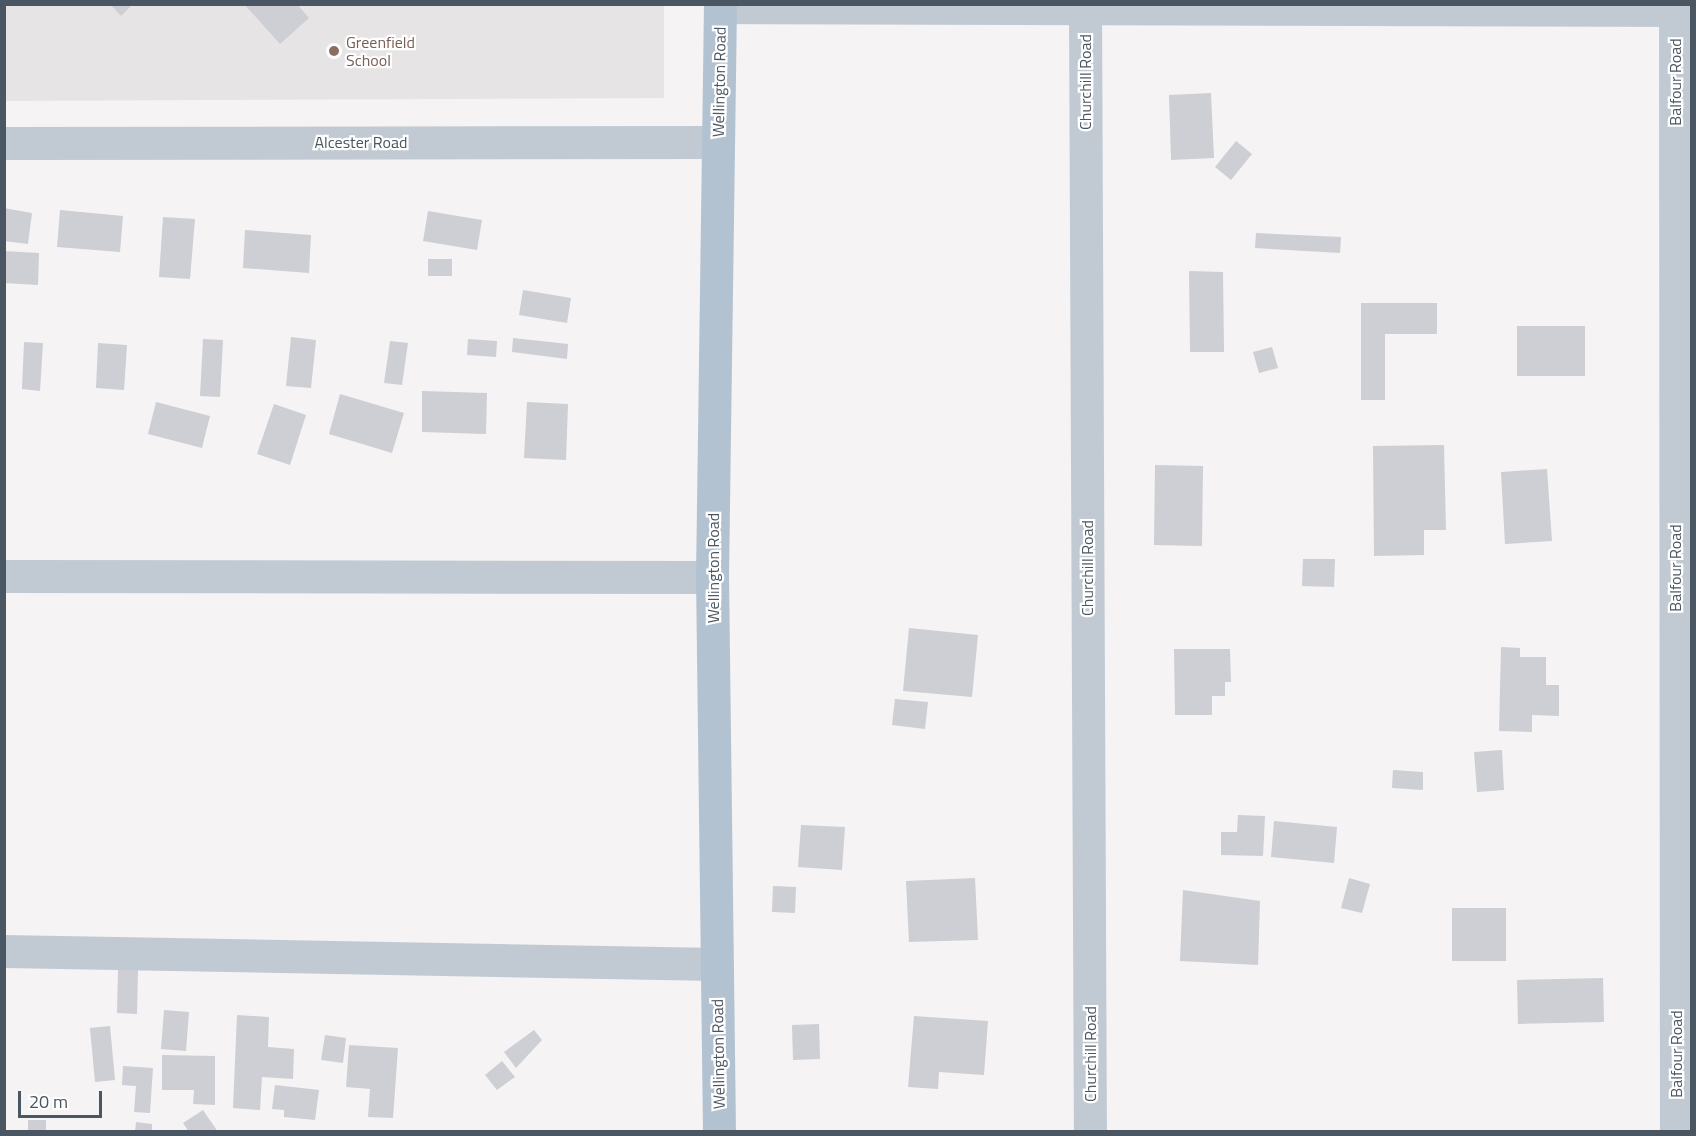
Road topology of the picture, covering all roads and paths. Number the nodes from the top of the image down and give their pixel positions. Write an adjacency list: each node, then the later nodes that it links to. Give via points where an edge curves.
1 (720, 5): 2 (street); 4 (main road, Wellington Road)
2 (1084, 7): 3 (street); 11 (street, Churchill Road)
3 (1680, 8): 12 (street, Balfour Road)
4 (718, 142): 5 (street, Alcester Road); 7 (main road, Wellington Road)
5 (4, 143)
6 (4, 576): 7 (street)
7 (712, 577): 9 (main road, Wellington Road)
8 (4, 951): 9 (street)
9 (717, 964): 10 (main road, Wellington Road)
10 (719, 1131)
11 (1090, 1131)
12 (1676, 1131)

